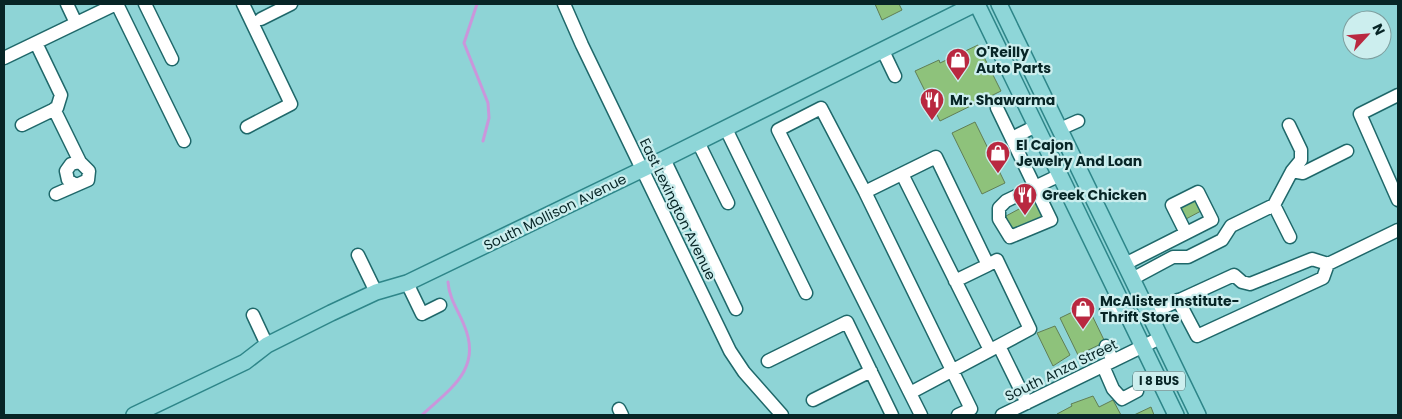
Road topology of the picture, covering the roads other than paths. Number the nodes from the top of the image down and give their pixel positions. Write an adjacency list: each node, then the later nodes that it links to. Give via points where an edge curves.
1 (67, 4): 10 (street)
2 (116, 4): 10 (street); 27 (street)
3 (145, 4): 14 (street)
4 (243, 4): 23 (street, via 291,104)
5 (291, 4): 9 (street)
6 (564, 4): 31 (street, East Lexington Avenue)
7 (976, 4): 12 (main road, South Mollison Avenue); 22 (main road, I 8 BUS)
8 (999, 4): 25 (main road, I 8 BUS)
9 (261, 19)
10 (76, 23): 11 (street)
11 (36, 43): 13 (street); 18 (street, via 62,95)
12 (883, 51): 15 (street); 24 (main road, South Mollison Avenue)
13 (4, 58)
14 (172, 58)
15 (896, 76)
16 (1398, 95): 38 (street, via 1360,114)
17 (998, 108): 26 (street)
18 (54, 109): 20 (street); 37 (street, via 89,176 84,183)
19 (1078, 121): 25 (street)
20 (22, 125)
21 (1289, 125): 32 (street, via 1301,150 1301,160)
22 (1036, 126): 26 (street); 34 (main road, I 8 BUS)
23 (246, 127)
24 (726, 128): 28 (main road, South Mollison Avenue); 52 (street)
25 (1060, 129): 45 (main road, I 8 BUS)
26 (1012, 138): 35 (street)
27 (184, 141)
28 (698, 142): 30 (main road, South Mollison Avenue); 39 (street)
29 (1347, 151): 32 (street, via 1303,173)
30 (664, 159): 31 (main road, South Mollison Avenue); 56 (street)
31 (642, 170): 50 (main road, South Mollison Avenue); 74 (street, East Lexington Avenue, via 730,351)
32 (1292, 171): 40 (street)
33 (902, 174): 36 (street); 47 (street, via 936,157); 49 (street)
34 (1060, 174): 35 (street); 54 (main road, I 8 BUS)
35 (1035, 187): 35 (street, via 1051,220 1010,237 999,208 1006,201)
36 (865, 192): 67 (street); 70 (street, via 821,108 778,130)
37 (56, 194)
38 (1398, 200)
39 (728, 204)
40 (1274, 205): 43 (street); 48 (street, via 1230,226 1222,240 1188,258 1174,257)
41 (1398, 230): 46 (street)
42 (1186, 233): 45 (street)
43 (1290, 237)
44 (358, 255): 51 (street)
45 (1125, 264): 48 (main road, I 8 BUS)
46 (1328, 264): 53 (street, via 1312,259 1250,284 1234,275); 53 (street, via 1323,278 1197,336)
47 (988, 265): 49 (street); 64 (street, via 997,260 1030,330)
48 (1132, 279): 58 (main road, I 8 BUS)
49 (955, 281): 64 (street)
50 (407, 283): 51 (main road, South Mollison Avenue); 55 (street, via 422,314)
51 (376, 292): 61 (main road, South Mollison Avenue)
52 (806, 293)
53 (1178, 300): 58 (street)
54 (1122, 304): 57 (street); 63 (main road, I 8 BUS)
55 (440, 305)
56 (736, 309)
57 (1106, 311)
58 (1149, 314): 60 (main road, I 8 BUS)
59 (253, 315): 61 (street)
60 (1160, 338): 63 (street, South Anza Street); 80 (main road, I 8 BUS)
61 (267, 345): 73 (main road, South Mollison Avenue, via 245,362)
62 (1106, 346): 66 (street)
63 (1142, 347): 66 (street, South Anza Street); 79 (main road, I 8 BUS)
64 (995, 348): 67 (street); 72 (street)
65 (768, 361): 68 (street, via 847,322)
66 (1108, 364): 69 (street, via 1114,389 1122,399); 72 (street, South Anza Street)
67 (952, 370): 70 (street); 77 (street, via 971,409)
68 (871, 371): 71 (street); 75 (street)
69 (1136, 391)
70 (910, 393): 76 (street)
71 (813, 400)
72 (1027, 403): 78 (street, South Anza Street)
73 (142, 414)
74 (782, 415)
75 (892, 415)
76 (921, 415)
77 (958, 415)
78 (1002, 415)
79 (1176, 415)
80 (1198, 415)

